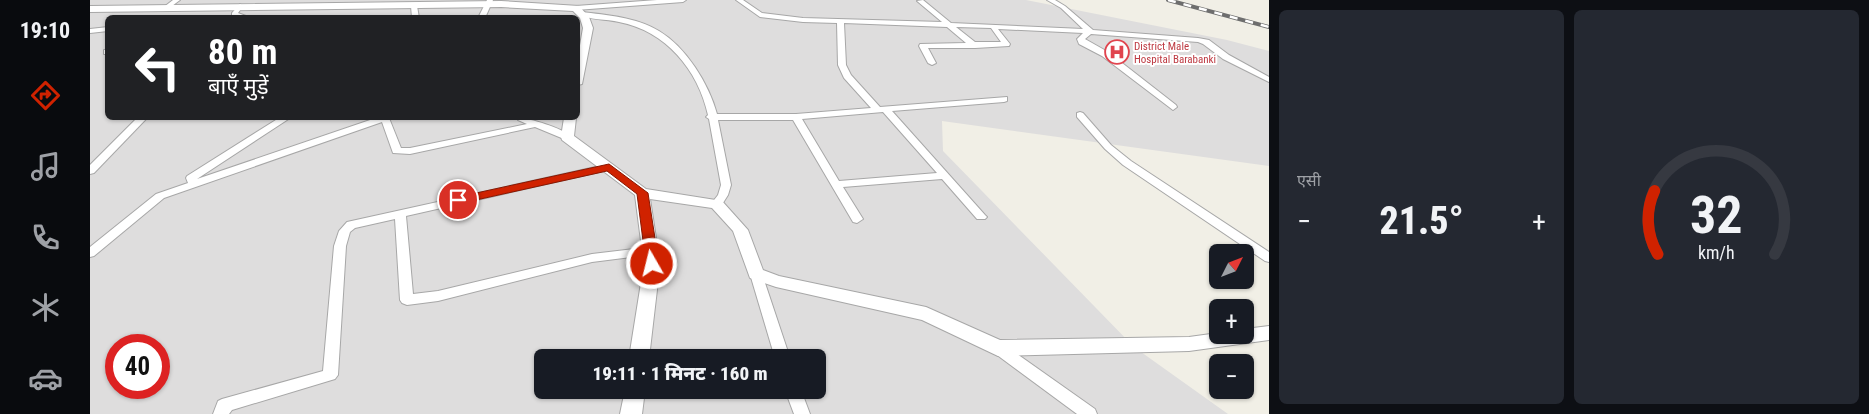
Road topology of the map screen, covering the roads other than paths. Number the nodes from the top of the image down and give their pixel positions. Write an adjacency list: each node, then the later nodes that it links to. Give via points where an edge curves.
1 (177, 0): 10 (street)
2 (683, 0): 12 (street)
3 (739, 0): 16 (street, via 762,15)
4 (1050, 0): 21 (street)
5 (920, 1): 17 (street)
6 (489, 2): 9 (street); 12 (street); 15 (street)
7 (401, 3): 8 (street); 9 (street)
8 (237, 4): 10 (street); 13 (street)
9 (414, 6): 14 (street)
10 (166, 8): 11 (street)
11 (90, 9)
12 (579, 11): 24 (street, via 588,28); 30 (street, via 634,23 670,42 707,97)
13 (236, 15)
14 (416, 15)
15 (482, 15)
16 (840, 22): 17 (street); 28 (street, via 842,65 847,76)
17 (949, 25): 18 (street); 22 (street)
18 (993, 26): 21 (street); 22 (street, via 1006,44)
19 (105, 29): 20 (street)
20 (90, 31)
21 (1090, 31): 25 (street, via 1203,41); 27 (street, via 1081,39 1082,42 1105,54)
22 (974, 46): 23 (street, via 923,46)
23 (932, 63)
24 (580, 71)
25 (1269, 80)
26 (1004, 99): 28 (street)
27 (1173, 107)
28 (883, 111): 31 (street); 42 (street)
29 (1080, 115): 52 (street, via 1127,163)
30 (711, 117): 31 (street); 46 (street, via 726,185)
31 (796, 118): 44 (street)
32 (140, 120): 41 (street)
33 (282, 120): 43 (street, via 190,178)
34 (378, 120): 43 (street)
35 (385, 120): 38 (street, via 397,152)
36 (527, 120): 38 (street)
37 (570, 120): 39 (street)
38 (538, 124): 39 (street)
39 (567, 137): 40 (street)
40 (609, 167): 45 (street); 47 (street)
41 (90, 171)
42 (944, 176): 44 (street); 48 (street)
43 (194, 184): 51 (street, via 160,196)
44 (838, 184): 49 (street)
45 (642, 193): 46 (street); 50 (street)
46 (717, 204): 53 (street, via 740,230)
47 (400, 213): 50 (street, via 407,300 438,296 592,258); 60 (street, via 356,222 344,231 340,246 330,375 228,404)
48 (981, 217)
49 (857, 219)
50 (650, 251): 56 (street, via 652,264)
51 (90, 253)
52 (1269, 258)
53 (756, 274): 55 (street, via 926,314); 57 (street)
54 (1269, 333): 55 (street, via 1189,344)
55 (998, 348): 63 (street)
56 (641, 349)
57 (780, 349)
58 (634, 399): 61 (street)
59 (796, 399): 62 (street)
60 (221, 414)
61 (631, 414)
62 (802, 414)
63 (1089, 414)

